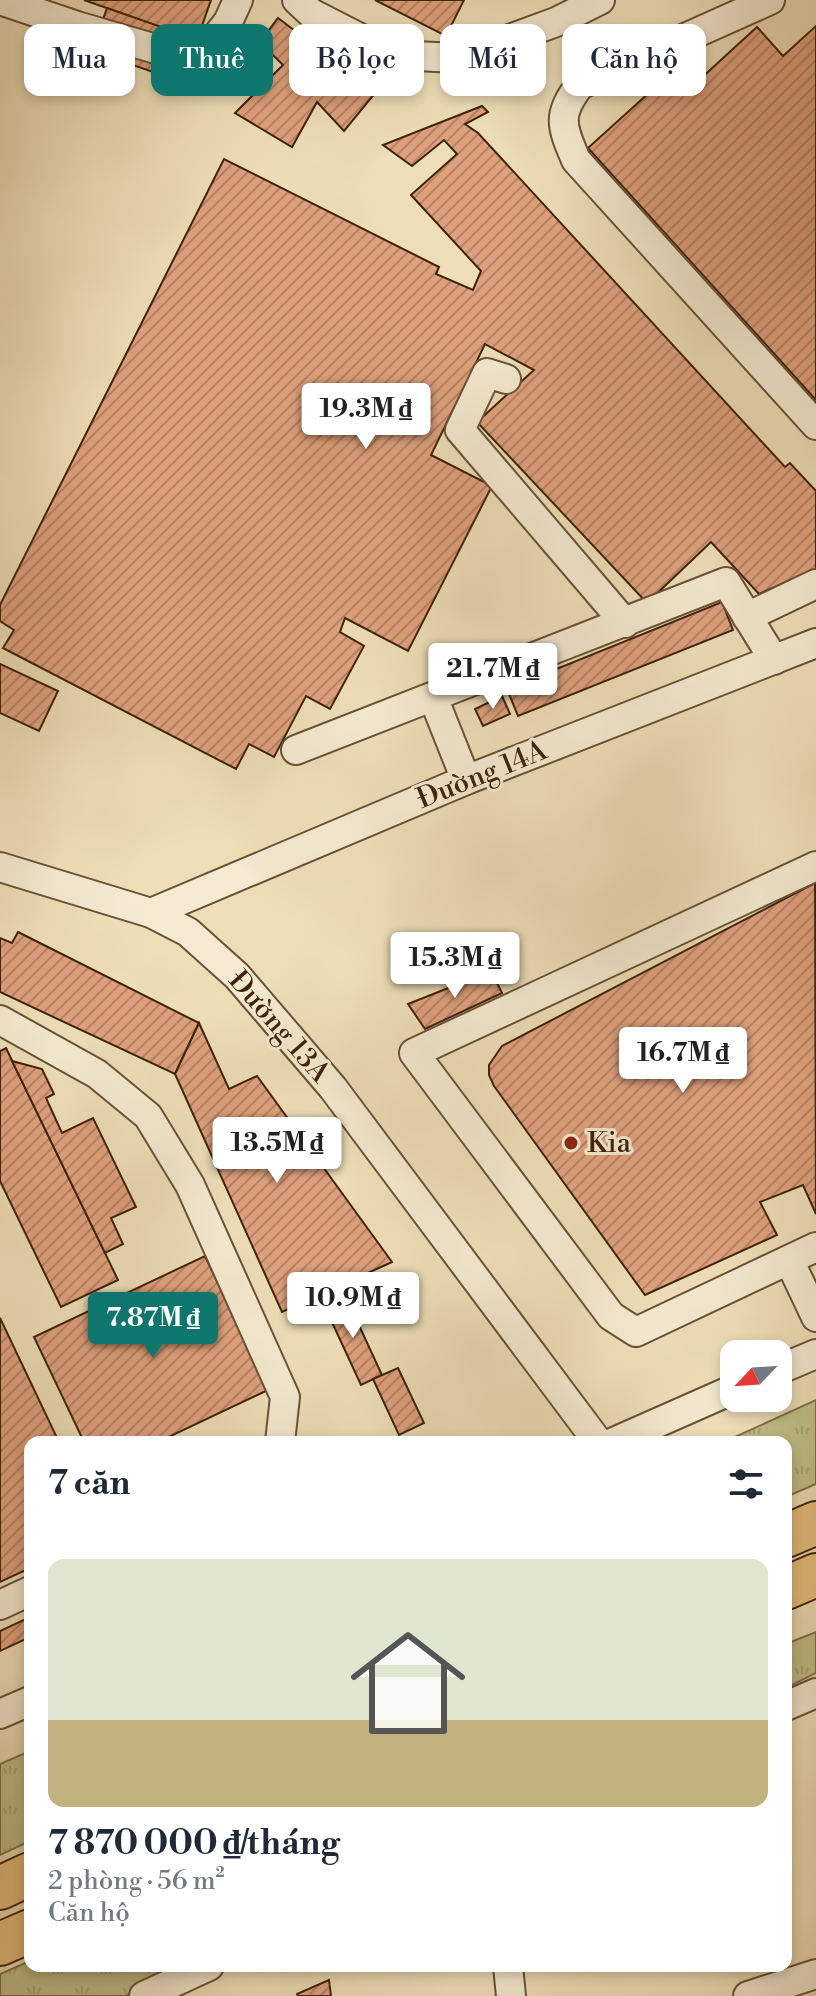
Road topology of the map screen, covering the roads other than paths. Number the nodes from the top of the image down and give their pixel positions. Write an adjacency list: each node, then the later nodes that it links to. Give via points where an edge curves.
1 (0, 0): 2 (street, via 180,56 206,50)
2 (238, 0)
3 (297, 0): 4 (street, via 311,13 393,55 458,58)
4 (600, 0)
5 (770, 0): 7 (street, via 580,85 566,103 563,129 576,160)
6 (506, 379): 10 (street, via 487,373 460,430)
7 (816, 425)
8 (816, 584): 9 (street)
9 (747, 617): 10 (street, via 726,582); 12 (street)
10 (625, 623): 13 (street)
11 (816, 643): 12 (street, Đường 14A)
12 (774, 660): 15 (street, Đường 14A)
13 (433, 697): 14 (street); 15 (street)
14 (296, 750)
15 (466, 780): 18 (street, Đường 14A)
16 (816, 866): 21 (street, via 414,1053 611,1316 636,1332)
17 (0, 867): 18 (street, Đường 13A)
18 (151, 913): 27 (street, Đường 13A, via 188,932 237,976 333,1088)
19 (0, 1020): 26 (street, via 97,1074 148,1116 190,1185 285,1397)
20 (816, 1247): 21 (street)
21 (789, 1260): 22 (street)
22 (816, 1317)
23 (816, 1354): 24 (street)
24 (792, 1364)
25 (720, 1395): 28 (street)
26 (281, 1436)
27 (594, 1436)
28 (628, 1436)
29 (816, 1523): 30 (highway)
30 (792, 1533)
31 (816, 1575): 32 (highway)
32 (792, 1585)
33 (24, 1594): 34 (street)
34 (0, 1605)
35 (816, 1693): 36 (street)
36 (792, 1703)
37 (24, 1704): 38 (street)
38 (0, 1714)
39 (24, 1877): 40 (highway)
40 (0, 1888)
41 (24, 1934): 42 (highway)
42 (0, 1944)
43 (196, 1972): 46 (street)
44 (509, 1972): 47 (street)
45 (816, 1974): 48 (street)
46 (144, 1996)
47 (511, 1996)
48 (748, 1996)

